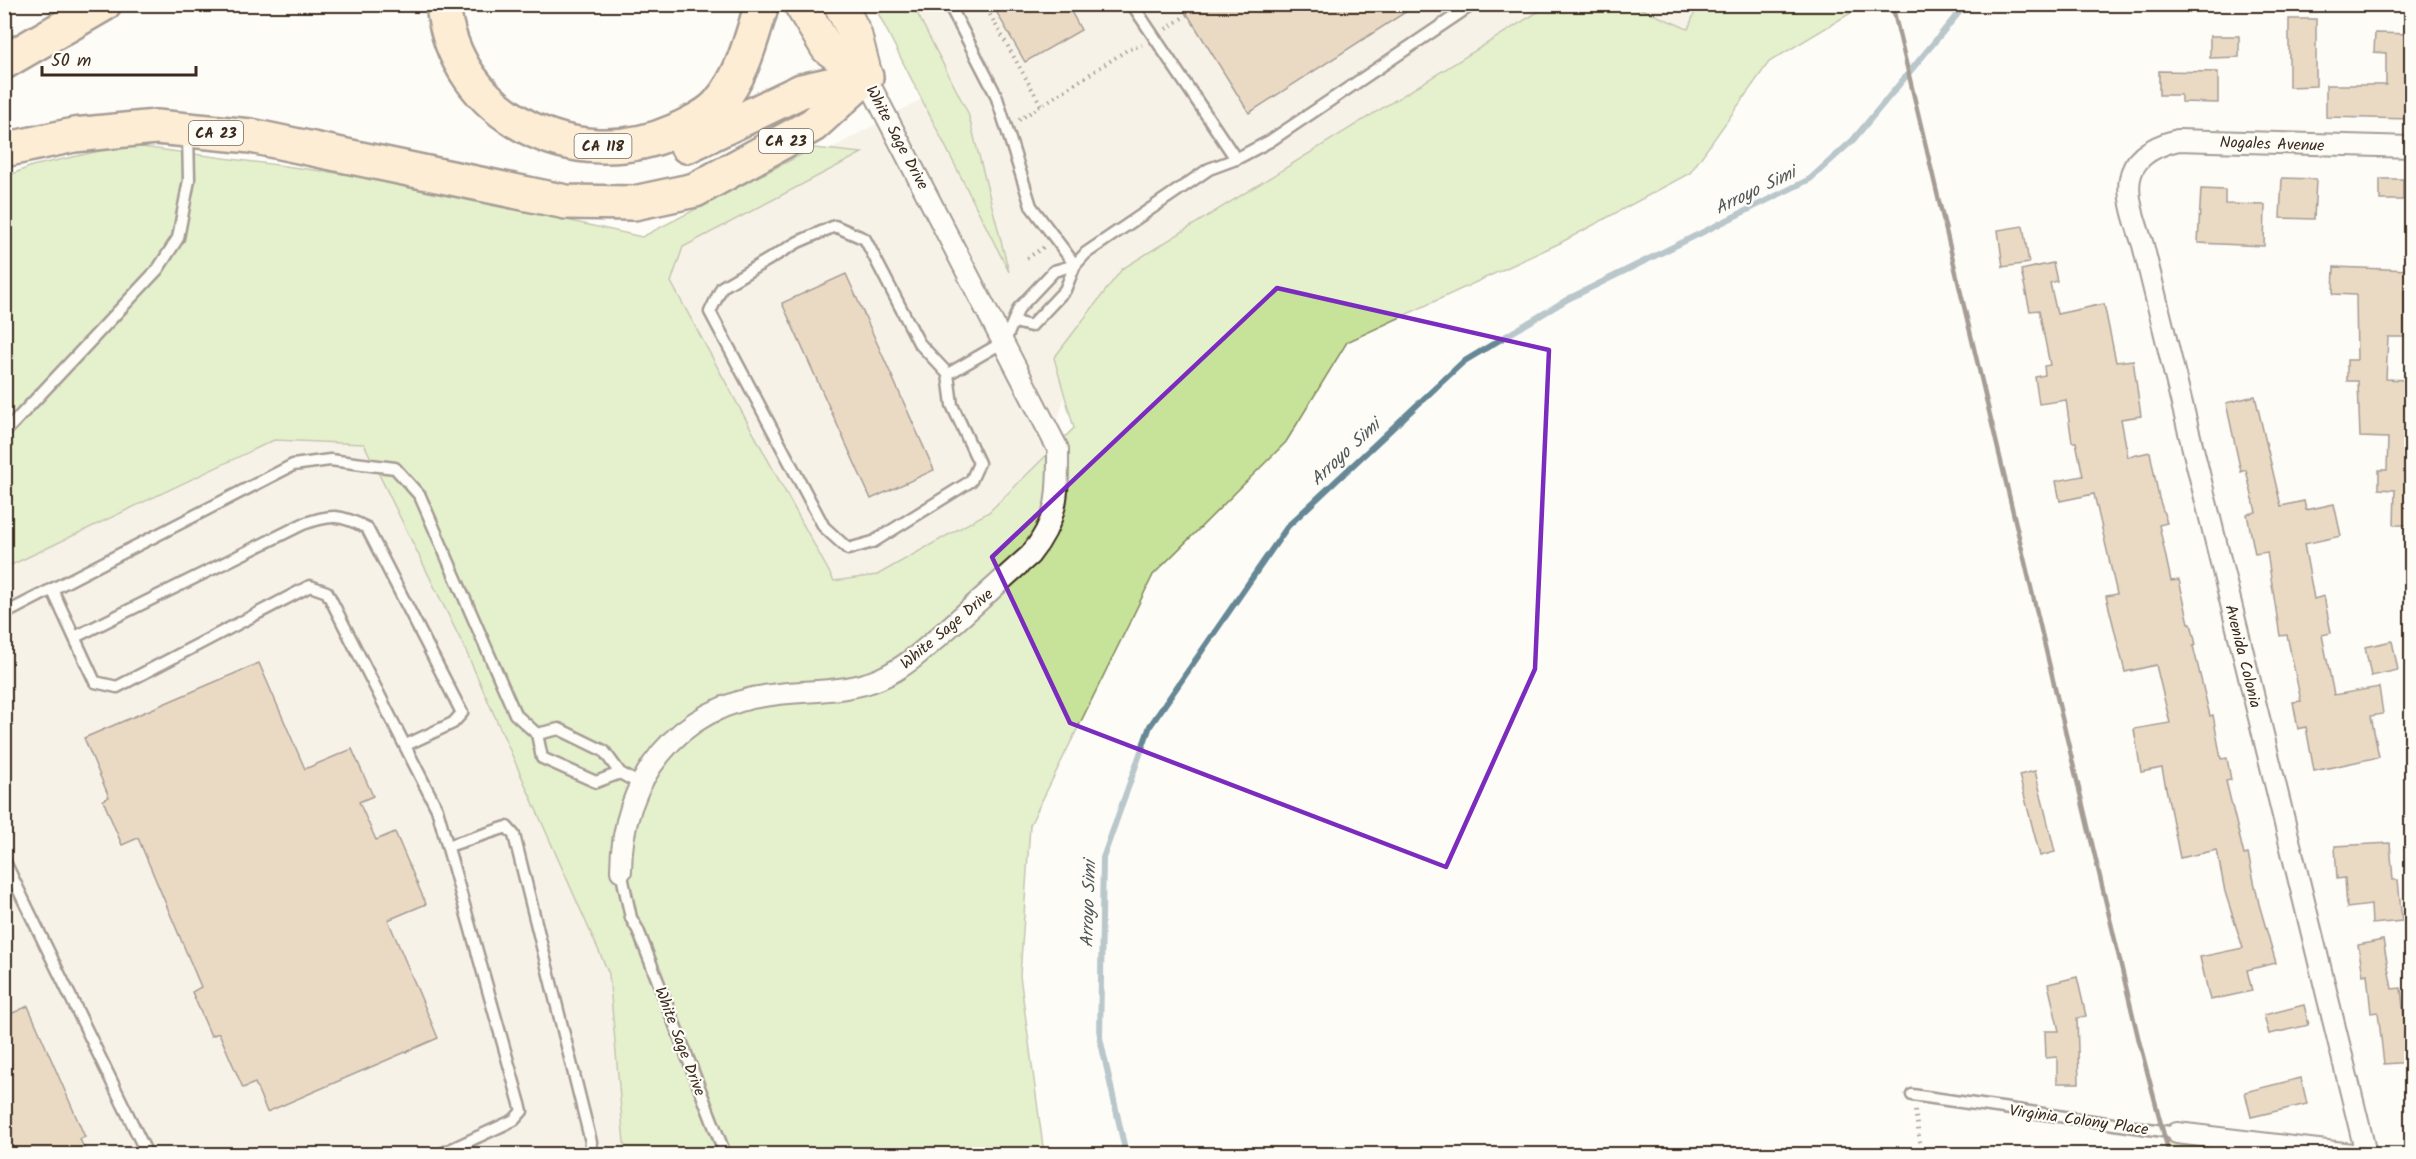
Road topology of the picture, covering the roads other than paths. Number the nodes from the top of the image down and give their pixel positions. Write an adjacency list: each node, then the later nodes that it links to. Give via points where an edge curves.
1 (104, 4): 9 (highway)
2 (443, 4): 12 (highway, CA 118, via 445,27 457,59 473,85 494,104 538,133 571,144)
3 (759, 4): 12 (highway, CA 118, via 745,61 720,103 691,124 657,139)
4 (800, 4): 10 (main road, via 827,48)
5 (840, 4): 10 (main road, via 855,34)
6 (949, 4): 17 (lane, via 996,94 1031,206)
7 (1132, 4): 15 (lane)
8 (1473, 4): 15 (lane, via 1270,141)
9 (4, 62)
10 (866, 77): 11 (highway, CA 23, via 813,125 695,190 634,203 566,202 251,136); 12 (highway, via 801,91 687,146); 19 (street, White Sage Drive)
11 (188, 130): 14 (highway, CA 23, via 156,127 74,135); 21 (lane, via 189,180 178,238 158,269)
12 (618, 147)
13 (2412, 147): 16 (street, Nogales Avenue, via 2178,140 2157,145)
14 (4, 150)
15 (1236, 159): 17 (lane, via 1209,169 1086,253)
16 (2139, 160): 39 (street, Avenida Colonia, via 2127,191 2131,209 2143,244)
17 (1075, 265): 18 (lane, via 1054,271 1018,308); 18 (lane, via 1065,290 1030,326)
18 (1014, 322): 19 (lane)
19 (1005, 340): 20 (lane); 28 (street, White Sage Drive, via 1058,449 1057,505 1044,538 1030,555 896,671 866,684 769,695 718,709 676,737)
20 (948, 374): 20 (lane, via 952,405 979,463 971,481 873,542 848,549 824,527 710,312 722,288 798,242 834,226 866,239 919,343)
21 (4, 432)
22 (52, 589): 23 (lane); 24 (lane); 25 (lane, via 293,465 330,460 395,468 420,496 515,714)
23 (4, 614)
24 (75, 637): 26 (lane, via 95,682 117,687 310,586 327,592); 26 (lane, via 303,524 327,515 348,518 367,528 462,713 453,723)
25 (537, 734): 27 (lane, via 559,729 604,751); 27 (lane, via 542,758 570,772 597,782)
26 (405, 745): 29 (lane, via 437,809)
27 (620, 773): 28 (lane)
28 (640, 784): 31 (street, White Sage Drive, via 627,817)
29 (448, 846): 35 (lane, via 522,1111 514,1120); 36 (lane, via 507,827 514,835 591,1142)
30 (4, 860): 34 (lane)
31 (621, 871): 37 (lane, White Sage Drive, via 631,918)
32 (1912, 1095): 33 (lane, Virginia Colony Place)
33 (2177, 1133): 38 (street, Virginia Colony Place)
34 (142, 1153)
35 (441, 1155)
36 (590, 1155)
37 (725, 1155)
38 (2352, 1155)
39 (2366, 1155)

